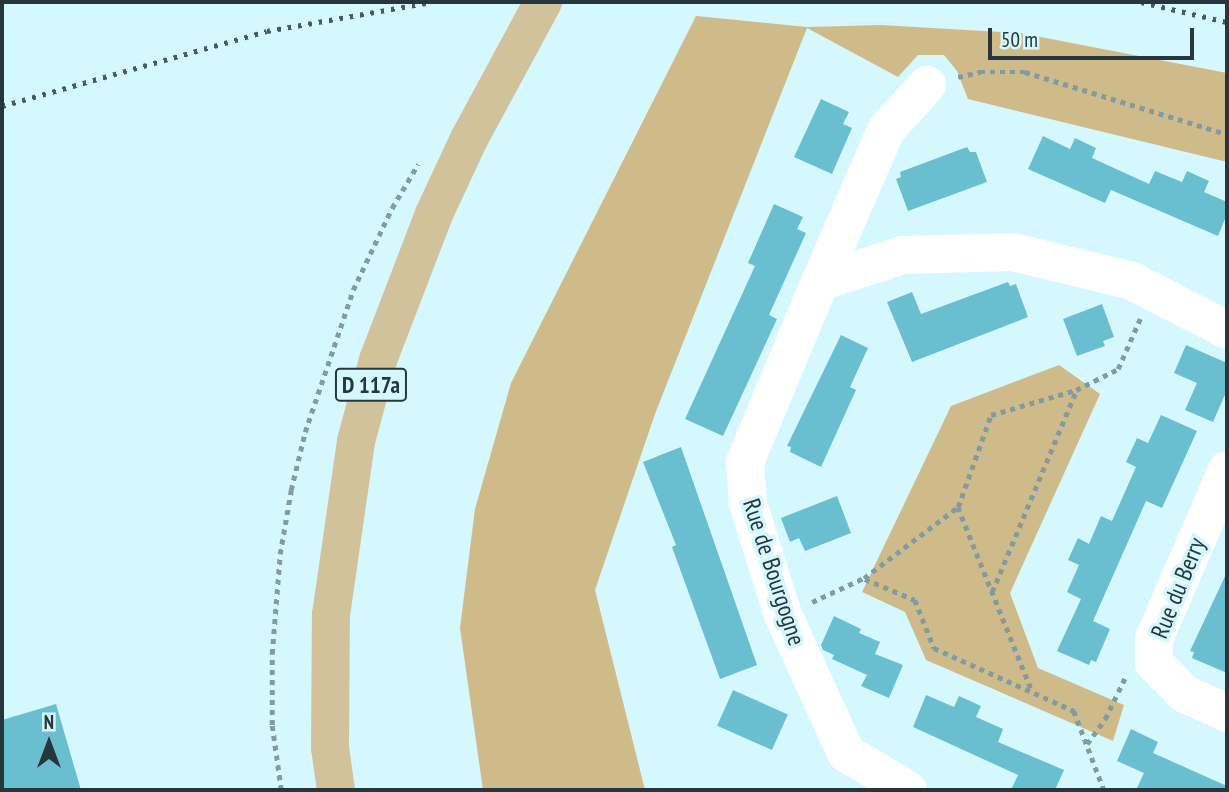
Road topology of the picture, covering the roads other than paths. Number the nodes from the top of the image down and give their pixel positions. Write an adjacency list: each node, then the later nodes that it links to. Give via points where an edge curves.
1 (540, 7): 7 (main road, D 117a, via 434,215 378,360 356,440 331,615 330,748)
2 (928, 85): 3 (street, Rue de Bourgogne, via 886,130)
3 (820, 282): 4 (street, via 902,255 1013,252 1132,281); 8 (street, Rue de Bourgogne, via 745,462 748,503 783,615 846,753)
4 (1227, 330)
5 (1227, 470): 6 (street, Rue du Berry, via 1154,639 1154,663 1185,694)
6 (1227, 713)
7 (336, 790)
8 (908, 790)

